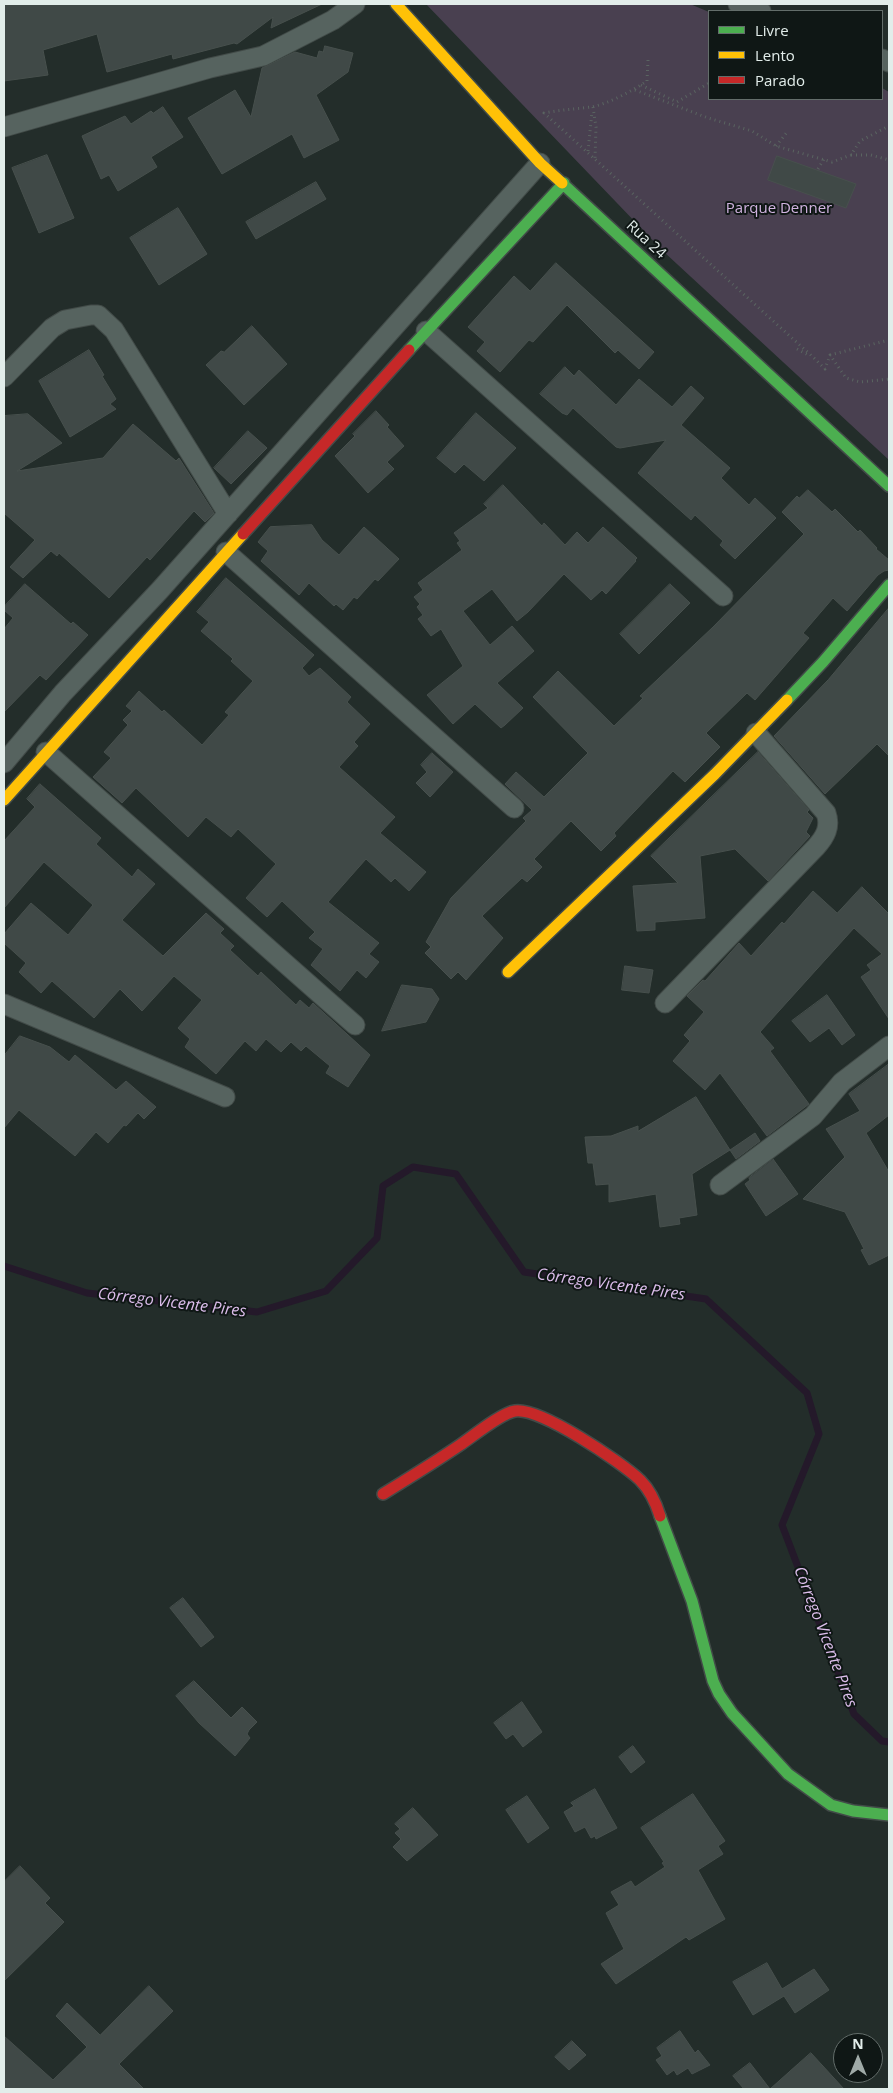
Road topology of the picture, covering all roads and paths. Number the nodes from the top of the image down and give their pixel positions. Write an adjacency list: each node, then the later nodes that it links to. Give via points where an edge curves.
1 (355, 4): 11 (street, via 333,20 263,56)
2 (396, 4): 19 (street, Rua 24)
3 (738, 4): 4 (street)
4 (758, 10)
5 (648, 60): 7 (path, via 647,81)
6 (708, 84): 7 (path, via 677,102)
7 (640, 85): 8 (path)
8 (634, 90): 9 (path); 13 (path, via 752,132)
9 (593, 107): 14 (path); 14 (path, via 544,114); 16 (path)
10 (889, 126): 15 (path, via 860,141)
11 (4, 127)
12 (788, 131): 13 (path)
13 (776, 146): 17 (path)
14 (588, 152): 16 (path)
15 (851, 155): 17 (path, via 832,162); 18 (path, via 871,155)
16 (595, 158): 26 (path)
17 (824, 159): 20 (path)
18 (889, 160)
19 (540, 163): 21 (street, Rua 24); 30 (street)
20 (818, 169)
21 (564, 183): 22 (street); 29 (street, Rua 24)
22 (426, 331): 31 (street); 33 (street)
23 (889, 340): 25 (path)
24 (797, 349): 26 (path)
25 (830, 355): 26 (path, via 825,369); 28 (path, via 846,378 860,382)
26 (814, 358)
27 (4, 377): 30 (street, via 52,328 65,320 91,314 104,318)
28 (889, 379)
29 (889, 486)
30 (228, 514): 36 (street)
31 (226, 552): 35 (street); 38 (street)
32 (889, 585): 34 (street)
33 (723, 596)
34 (756, 733): 39 (street); 40 (street, via 826,813 828,826 825,835)
35 (46, 752): 37 (street); 42 (street)
36 (4, 763)
37 (4, 800)
38 (514, 808)
39 (508, 972)
40 (665, 1003)
41 (6, 1010): 44 (street)
42 (355, 1025)
43 (889, 1046): 45 (street, via 842,1082 813,1116)
44 (225, 1097)
45 (720, 1185)
46 (383, 1494): 47 (street, via 491,1423 515,1411 560,1425 592,1445 642,1481 655,1501 692,1601 713,1681 732,1713 788,1774 831,1805 853,1812)
47 (889, 1814)

